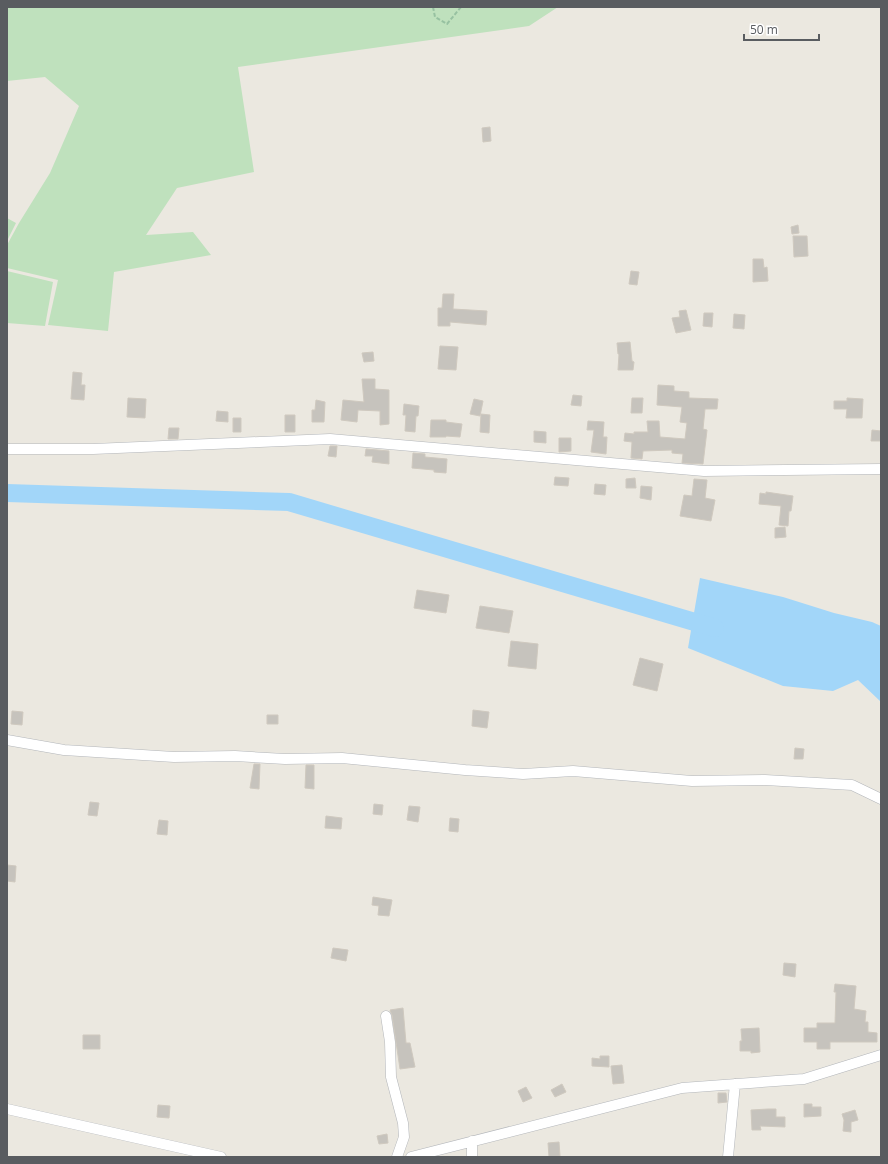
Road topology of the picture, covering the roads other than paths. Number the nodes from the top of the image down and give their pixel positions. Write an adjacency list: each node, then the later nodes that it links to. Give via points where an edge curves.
1 (7, 449): 2 (street, via 93,449 330,439 704,471)
2 (881, 469)
3 (7, 740): 4 (street, via 64,750 174,757 342,758 523,774 573,771 692,781 765,780 852,785)
4 (881, 800)
5 (386, 1016): 11 (street, via 391,1077 404,1137)
6 (881, 1055): 7 (street, via 804,1079)
7 (734, 1084): 9 (street, via 682,1088); 14 (street)
8 (7, 1109): 10 (street)
9 (472, 1141): 12 (street); 13 (street)
10 (221, 1157)
11 (396, 1157)
12 (410, 1157)
13 (472, 1157)
14 (728, 1157)

